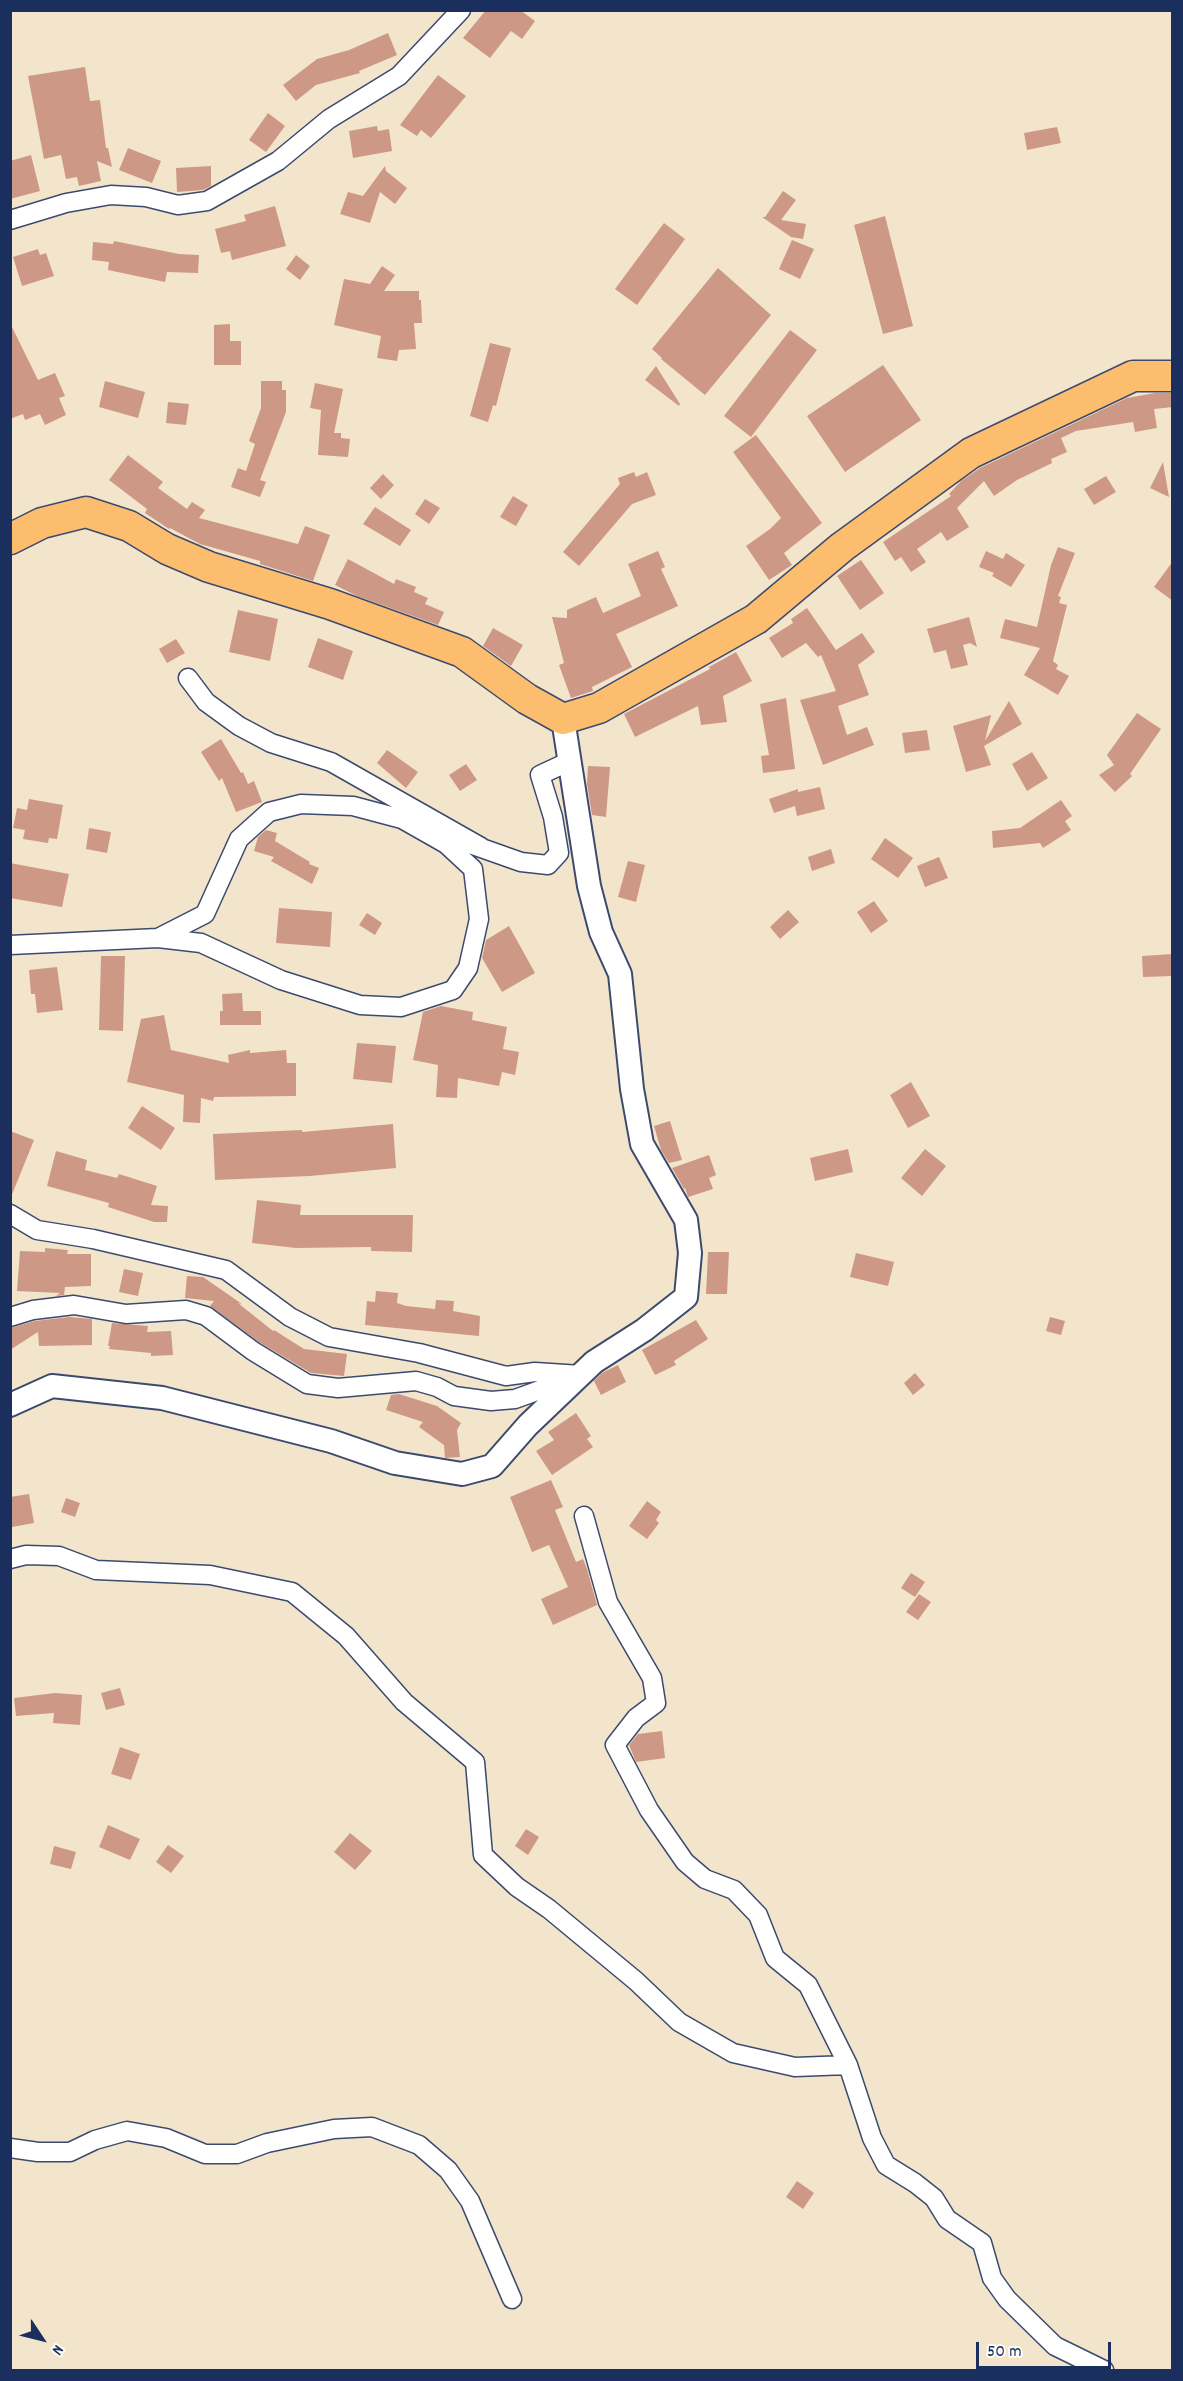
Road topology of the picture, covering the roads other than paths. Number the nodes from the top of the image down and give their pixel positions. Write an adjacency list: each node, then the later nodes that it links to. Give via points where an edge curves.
1 (461, 10): 2 (street, via 399,76 329,119 278,161 207,201 178,205 146,197 111,195 66,203)
2 (10, 220)
3 (1173, 376): 6 (highway, via 1133,376 971,453 842,547 756,619 599,708)
4 (10, 539): 6 (highway, via 42,522 86,512 129,526 167,549 209,567 330,604 462,652)
5 (188, 678): 9 (street, via 206,702 239,726 271,742 331,762)
6 (562, 719): 7 (street)
7 (570, 761): 9 (street, via 540,775 559,853 548,865 521,862); 14 (street, via 589,886 601,932 620,974 642,1144 686,1220 690,1253 686,1297)
8 (402, 819): 9 (street); 10 (street, via 353,806 301,804 269,812 239,839 205,914); 10 (street, via 446,844 473,869 479,919 468,968 453,990 401,1007 360,1005 281,980 201,943)
9 (481, 848)
10 (158, 938): 11 (street)
11 (10, 945)
12 (10, 1214): 14 (street, via 37,1230 226,1270 290,1317 329,1337 419,1353 506,1376 535,1372)
13 (10, 1317): 14 (street, via 74,1305 126,1314 186,1310 206,1316 307,1384 338,1388 416,1381 454,1396 491,1401 515,1399)
14 (581, 1375): 15 (street, via 492,1466 462,1474 395,1463 331,1441 162,1398 52,1386)
15 (10, 1405)
16 (584, 1516): 18 (street, via 608,1602 652,1677 656,1703 636,1718 615,1745 649,1810 685,1862 705,1879 734,1890 758,1915 776,1958 808,1985)
17 (10, 1559): 18 (street, via 26,1555 59,1556 96,1570 210,1575 292,1592 346,1636 404,1702 475,1762 483,1855 517,1887 636,1981 679,2022 733,2053 795,2067)
18 (848, 2065): 21 (street, via 872,2138 886,2164 934,2198 947,2219 982,2244 992,2278 1007,2299 1055,2346)
19 (10, 2148): 20 (street, via 70,2152 127,2131 166,2138 205,2154 237,2154 267,2143 334,2129 372,2127 419,2145 448,2170 470,2200)
20 (512, 2299)
21 (1104, 2370)

